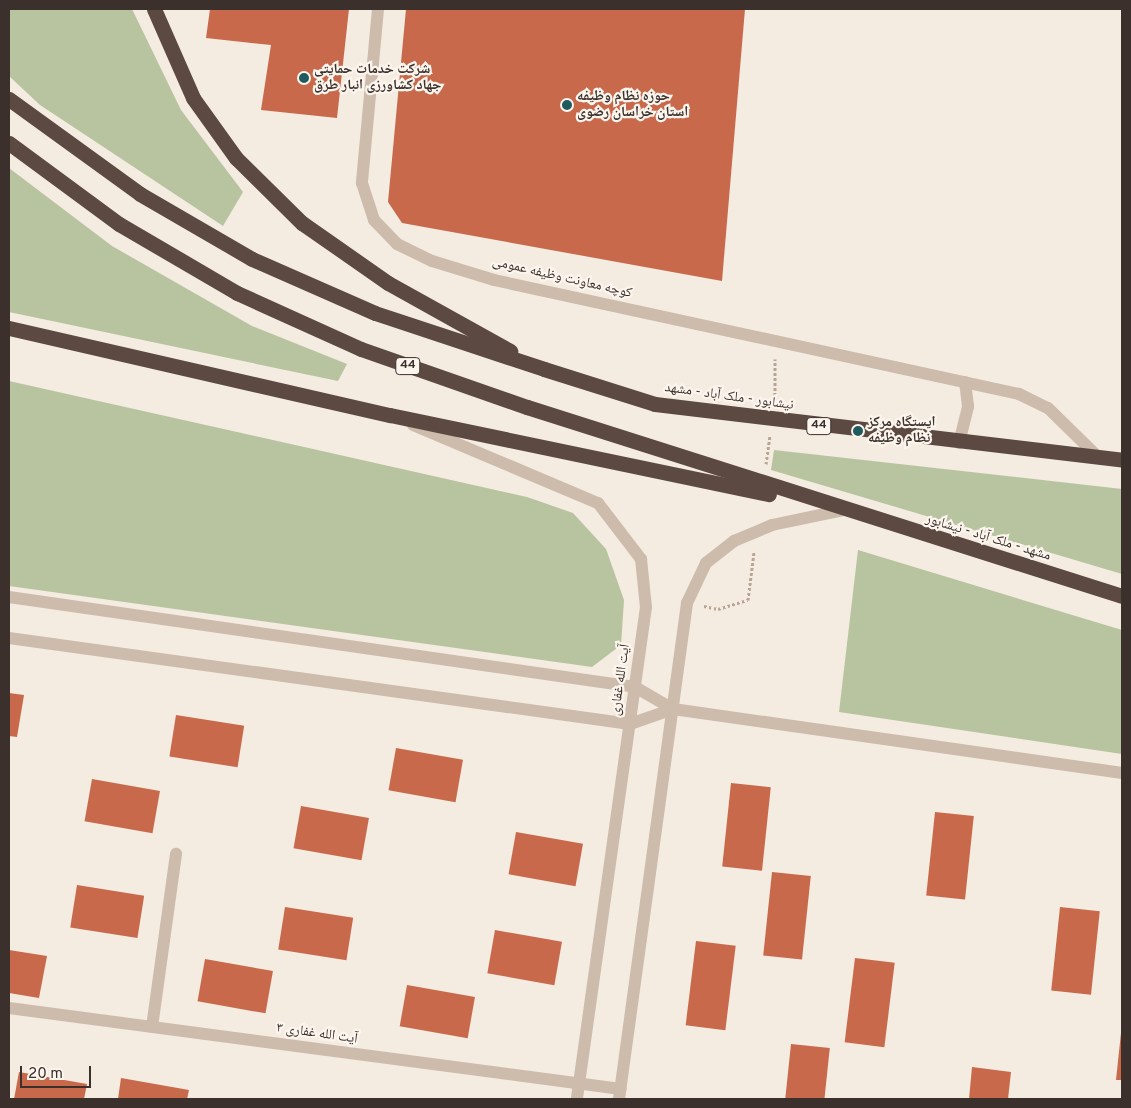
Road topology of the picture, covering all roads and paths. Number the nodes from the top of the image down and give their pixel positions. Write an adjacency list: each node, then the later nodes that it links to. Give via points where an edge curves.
1 (154, 9): 7 (highway, via 193,98 236,158 302,223 388,283)
2 (378, 9): 8 (street, کوچه معاونت وظیفه عمومی, via 362,183 374,220 398,244 432,261 494,280)
3 (9, 99): 7 (highway, 44, via 140,194 252,259 375,313)
4 (9, 143): 14 (highway, 44, via 119,224 237,293 361,349)
5 (9, 328): 10 (highway, 44)
6 (775, 362): 9 (path)
7 (544, 369): 11 (highway, نیشابور - ملک آباد - مشهد / 44, via 655,404)
8 (965, 382): 11 (street, via 968,406); 12 (street, کوچه معاونت وظیفه عمومی, via 1019,394 1048,408)
9 (776, 392)
10 (390, 415): 14 (highway, 44); 20 (street, آیت الله غفاری, via 598,503 625,532 641,559 646,607)
11 (959, 443): 12 (highway, نیشابور - ملک آباد - مشهد / 44)
12 (1098, 458): 13 (highway, نیشابور - ملک آباد - مشهد / 44)
13 (1122, 460)
14 (844, 510): 15 (highway, مشهد - ملک آباد - نیشابور / 44); 21 (street, via 772,525 734,541 706,563 687,603)
15 (1122, 596)
16 (9, 597): 20 (street)
17 (748, 600): 18 (path)
18 (718, 609)
19 (9, 638): 22 (street)
20 (635, 687): 21 (street); 22 (street, آیت الله غفاری)
21 (673, 708): 22 (street); 23 (street); 28 (street)
22 (630, 724): 27 (street, آیت الله غفاری)
23 (1122, 773)
24 (176, 854): 26 (street)
25 (9, 1008): 26 (street, آیت الله غفاری ۳)
26 (152, 1027): 27 (street, آیت الله غفاری ۳)
27 (579, 1083): 28 (street, آیت الله غفاری ۳); 29 (street, آیت الله غفاری)
28 (620, 1094)
29 (577, 1099)

